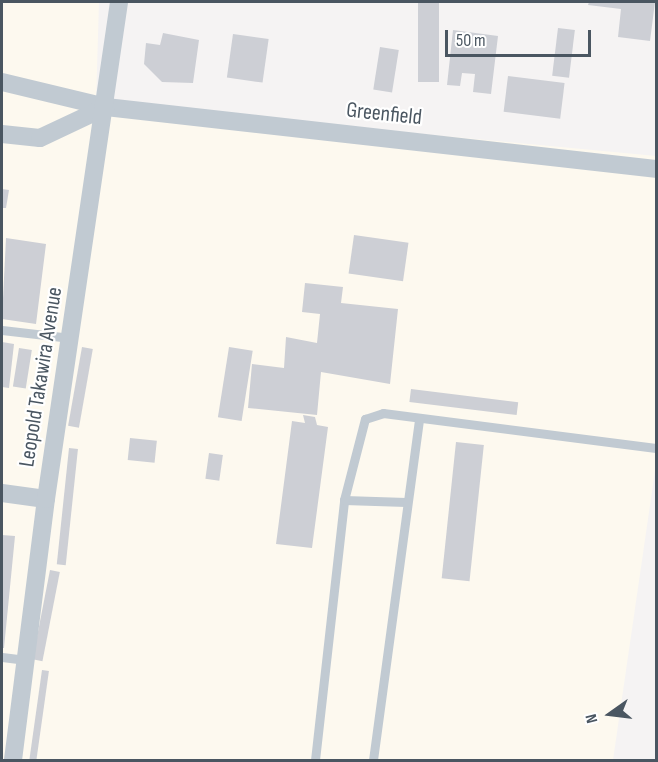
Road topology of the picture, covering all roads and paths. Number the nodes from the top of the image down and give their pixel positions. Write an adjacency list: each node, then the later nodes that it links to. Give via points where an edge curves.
1 (119, 2): 3 (street, Leopold Takawira Avenue)
2 (2, 82): 3 (street, Greenfield)
3 (106, 107): 4 (street, via 40,138); 5 (street, Greenfield); 7 (street, Leopold Takawira Avenue)
4 (2, 134)
5 (657, 169)
6 (2, 330): 7 (lane)
7 (71, 338): 11 (street, Leopold Takawira Avenue)
8 (419, 418): 9 (lane); 12 (lane, via 383,413 365,419); 13 (lane)
9 (657, 448)
10 (2, 493): 11 (street)
11 (46, 499): 15 (street, Leopold Takawira Avenue)
12 (344, 500): 13 (lane); 17 (lane)
13 (406, 502): 18 (lane)
14 (2, 657): 15 (lane)
15 (26, 660): 16 (street, Leopold Takawira Avenue)
16 (13, 760)
17 (315, 760)
18 (373, 760)

